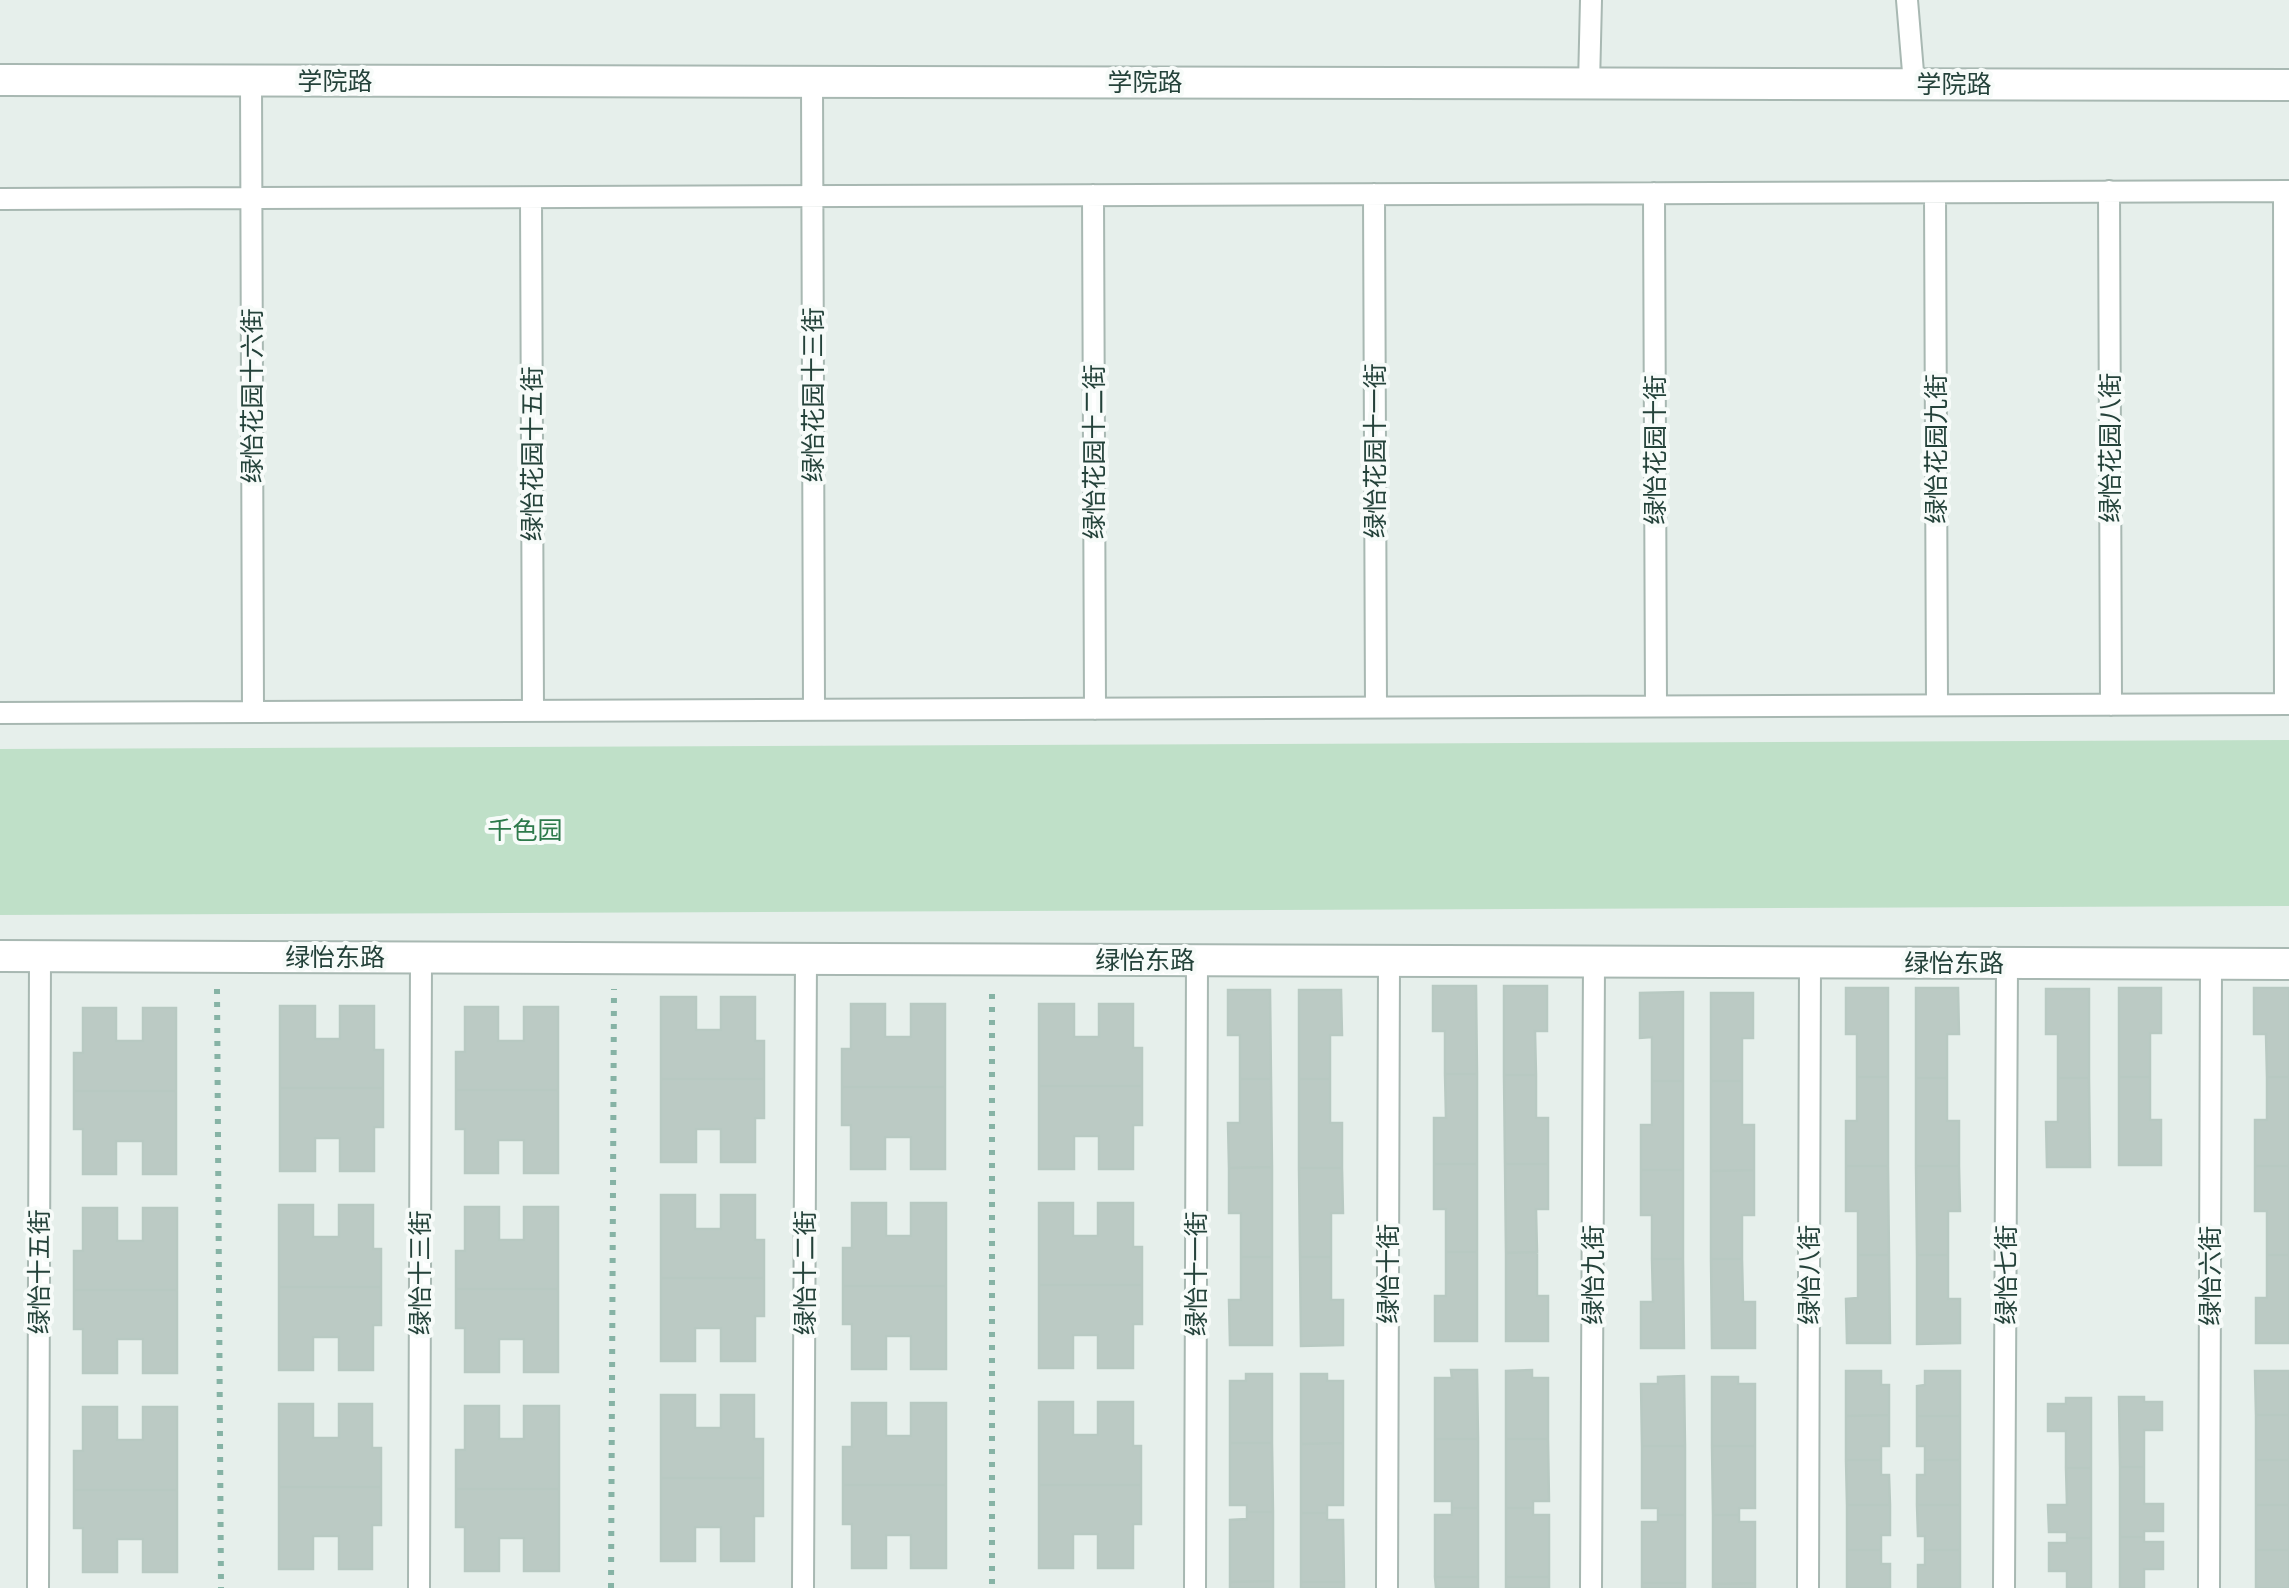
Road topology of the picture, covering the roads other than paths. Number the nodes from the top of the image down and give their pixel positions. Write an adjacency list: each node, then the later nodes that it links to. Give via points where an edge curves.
1 (1591, 0): 6 (lane)
2 (1907, 0): 7 (lane)
3 (0, 80): 4 (street, 学院路)
4 (250, 80): 5 (street, 学院路); 16 (lane, 绿怡花园十六街)
5 (812, 82): 6 (street, 学院路); 15 (lane, 绿怡花园十三街)
6 (1589, 84): 7 (street, 学院路)
7 (1914, 84): 8 (street, 学院路)
8 (2289, 85)
9 (2109, 191): 10 (lane); 11 (lane); 20 (lane, 绿怡花园八街)
10 (2286, 191): 19 (lane)
11 (1935, 192): 12 (lane); 22 (lane, 绿怡花园九街)
12 (1654, 193): 13 (lane); 21 (lane, 绿怡花园十街)
13 (1374, 194): 14 (lane); 23 (lane, 绿怡花园十一街)
14 (1093, 195): 15 (lane); 25 (lane, 绿怡花园十二街)
15 (812, 196): 17 (lane); 24 (lane, 绿怡花园十三街)
16 (251, 198): 17 (lane); 18 (lane); 27 (lane, 绿怡花园十六街)
17 (531, 198): 26 (lane, 绿怡花园十五街)
18 (0, 199)
19 (2287, 704): 20 (lane)
20 (2111, 705): 22 (lane)
21 (1656, 706): 22 (lane); 23 (lane)
22 (1937, 706)
23 (1376, 707): 25 (lane)
24 (814, 709): 25 (lane); 26 (lane)
25 (1095, 709)
26 (534, 710): 27 (lane)
27 (253, 712): 28 (lane)
28 (0, 713)
29 (0, 956): 30 (street, 绿怡东路)
30 (40, 956): 31 (street, 绿怡东路); 40 (lane, 绿怡十五街)
31 (421, 957): 32 (street, 绿怡东路); 41 (lane, 绿怡十三街)
32 (806, 958): 33 (street, 绿怡东路); 42 (lane, 绿怡十二街)
33 (1197, 960): 34 (street, 绿怡东路); 43 (lane, 绿怡十一街)
34 (1390, 961): 35 (street, 绿怡东路); 44 (lane, 绿怡十街)
35 (1594, 962): 36 (street, 绿怡东路); 45 (lane, 绿怡九街)
36 (1810, 962): 37 (street, 绿怡东路); 46 (lane, 绿怡八街)
37 (2006, 963): 38 (street, 绿怡东路); 47 (lane, 绿怡七街)
38 (2211, 964): 39 (street, 绿怡东路); 48 (lane, 绿怡六街)
39 (2289, 964)
40 (38, 1588)
41 (419, 1588)
42 (804, 1588)
43 (1194, 1588)
44 (1387, 1588)
45 (1591, 1588)
46 (1808, 1588)
47 (2004, 1588)
48 (2209, 1588)

